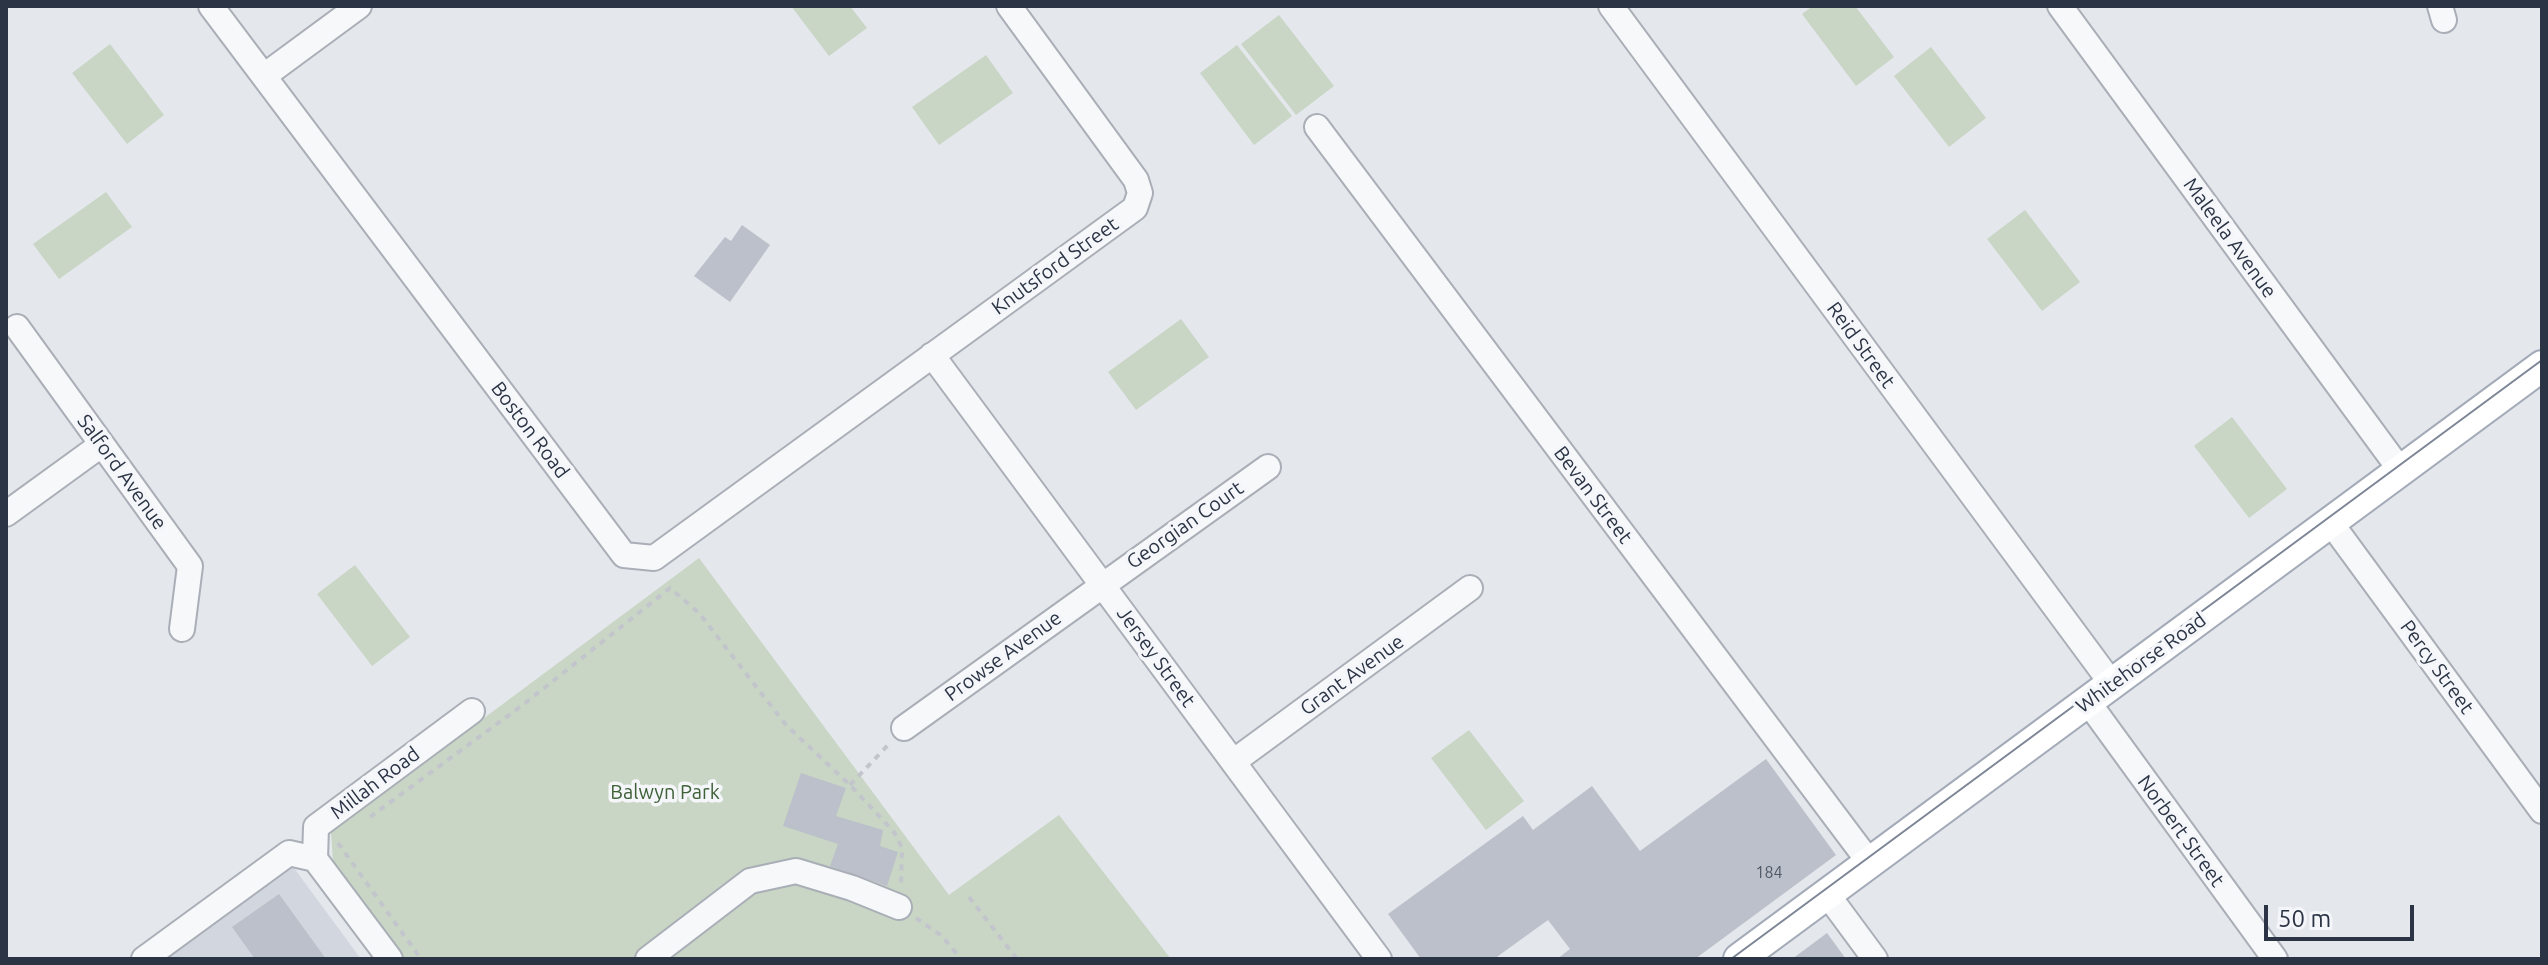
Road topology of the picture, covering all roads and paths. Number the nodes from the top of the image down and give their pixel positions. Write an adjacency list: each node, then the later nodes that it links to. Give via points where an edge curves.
1 (211, 6): 6 (street, Boston Road)
2 (359, 6): 6 (street)
3 (1009, 6): 9 (street, Knutsford Street, via 1136,180 1140,193 1135,208)
4 (1611, 6): 19 (street, Reid Street)
5 (2060, 6): 13 (street, Maleela Avenue)
6 (264, 76): 9 (street, Boston Road, via 624,555 654,558)
7 (1317, 127): 28 (street, Bevan Street)
8 (17, 327): 11 (street, Salford Avenue)
9 (932, 355): 16 (street, Jersey Street)
10 (2542, 366): 13 (main road, Whitehorse Road)
11 (101, 445): 14 (street); 18 (street, Salford Avenue, via 190,566)
12 (1268, 467): 16 (street, Georgian Court)
13 (2401, 471): 15 (main road, Whitehorse Road)
14 (6, 514)
15 (2331, 523): 19 (main road, Whitehorse Road); 25 (street, Percy Street)
16 (1102, 584): 22 (street, Prowse Avenue); 23 (street, Jersey Street)
17 (1470, 588): 23 (street, Grant Avenue)
18 (182, 629)
19 (2112, 684): 20 (main road, Whitehorse Road)
20 (2088, 702): 28 (main road, Whitehorse Road); 41 (street, Norbert Street)
21 (472, 711): 27 (street, Millah Road, via 316,827)
22 (904, 728): 24 (path)
23 (1233, 762): 38 (street, Jersey Street)
24 (850, 785): 26 (path, via 786,725 699,613 670,588); 31 (path, via 894,832 902,848)
25 (2542, 811)
26 (362, 823)
27 (315, 859): 32 (street, via 289,853); 33 (street); 34 (path, via 337,841)
28 (1870, 863): 29 (main road, Whitehorse Road)
29 (1827, 894): 39 (main road, Whitehorse Road); 40 (street)
30 (969, 897): 37 (path)
31 (899, 907): 35 (street, via 796,871 750,881); 36 (path, via 942,936)
32 (144, 959)
33 (390, 959)
34 (421, 959)
35 (648, 959)
36 (961, 959)
37 (1017, 959)
38 (1379, 959)
39 (1739, 959)
40 (1875, 959)
41 (2275, 959)

